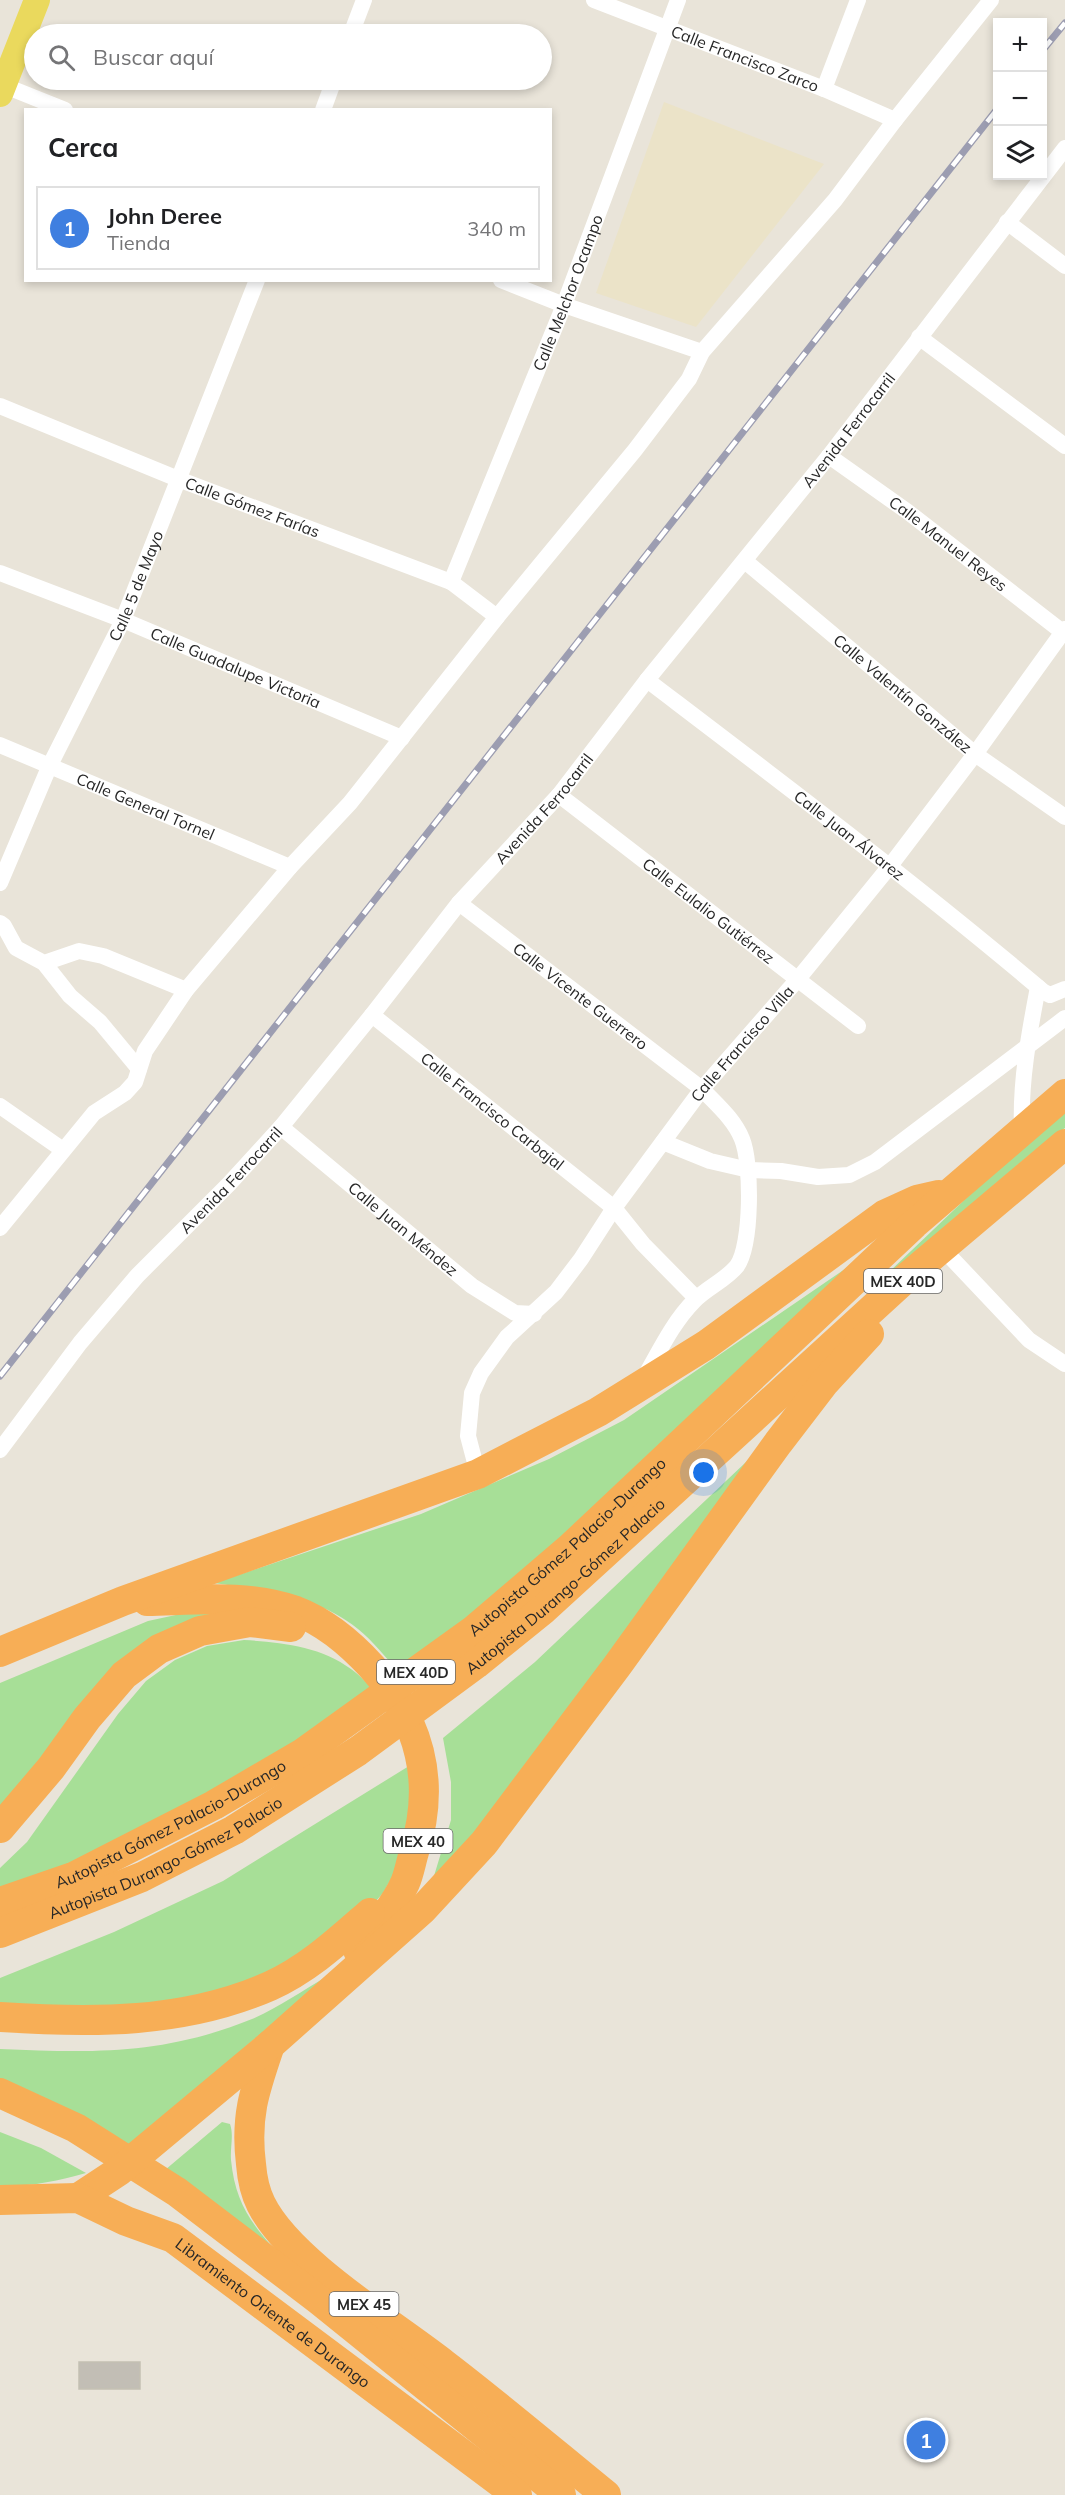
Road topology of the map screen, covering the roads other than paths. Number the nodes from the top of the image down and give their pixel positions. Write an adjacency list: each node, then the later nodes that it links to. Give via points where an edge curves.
1 (38, 0): 7 (main road)
2 (364, 0): 8 (street)
3 (594, 0): 9 (street, Calle Francisco Zarco)
4 (678, 0): 9 (street, Calle Melchor Ocampo)
5 (858, 0): 12 (street)
6 (991, 0): 16 (street)
7 (28, 24)
8 (355, 24)
9 (668, 28): 12 (street, Calle Francisco Zarco); 22 (street, Calle Melchor Ocampo)
10 (24, 33): 11 (main road)
11 (1, 88): 14 (street)
12 (824, 89): 16 (street, Calle Francisco Zarco)
13 (330, 90): 15 (street)
14 (59, 108)
15 (324, 108)
16 (895, 120): 24 (street, via 835,200)
17 (1065, 148): 18 (street, Avenida Ferrocarril)
18 (1006, 222): 19 (street); 23 (street, Avenida Ferrocarril)
19 (1065, 266)
20 (256, 282): 28 (street, Calle 5 de Mayo)
21 (506, 282): 22 (street)
22 (564, 305): 24 (street); 31 (street, Calle Melchor Ocampo)
23 (919, 337): 26 (street); 27 (street, Avenida Ferrocarril)
24 (702, 352): 32 (street, via 671,404)
25 (0, 406): 28 (street, Calle Gómez Farías)
26 (1065, 446)
27 (829, 456): 29 (street, Avenida Ferrocarril); 34 (street, Calle Manuel Reyes)
28 (178, 479): 31 (street, Calle Gómez Farías); 33 (street, Calle 5 de Mayo)
29 (745, 561): 35 (street, Avenida Ferrocarril); 38 (street, Calle Valentín González)
30 (0, 573): 33 (street, Calle Guadalupe Victoria)
31 (451, 582): 32 (street, Calle Gómez Farías)
32 (497, 617): 36 (street)
33 (123, 620): 36 (street, Calle Guadalupe Victoria); 39 (street, Calle 5 de Mayo)
34 (1064, 632): 38 (street, Calle Francisco Villa)
35 (647, 680): 40 (street, Avenida Ferrocarril); 42 (street, Calle Juan Álvarez)
36 (402, 738): 43 (street, via 350,803)
37 (0, 745): 39 (street, Calle General Tornel)
38 (975, 754): 41 (street, Calle Valentín González); 42 (street, Calle Francisco Villa)
39 (50, 765): 43 (street, Calle General Tornel); 44 (street, Calle 5 de Mayo)
40 (559, 795): 45 (street, Avenida Ferrocarril); 48 (street, Calle Eulalio Gutiérrez)
41 (1065, 817)
42 (890, 866): 48 (street, Calle Francisco Villa); 51 (street, Calle Juan Álvarez)
43 (290, 867): 50 (street)
44 (0, 883)
45 (459, 903): 52 (street, Avenida Ferrocarril); 57 (street, Calle Vicente Guerrero)
46 (0, 923): 47 (street, via 16,948)
47 (44, 963): 50 (street, via 79,951 103,956); 56 (street)
48 (798, 979): 54 (street, Calle Eulalio Gutiérrez); 57 (street, Calle Francisco Villa)
49 (1065, 989): 51 (street)
50 (186, 990): 56 (street, via 145,1051)
51 (1043, 991): 55 (street)
52 (372, 1015): 60 (street, Avenida Ferrocarril); 67 (street, Calle Francisco Carbajal)
53 (1065, 1018): 55 (street)
54 (858, 1026)
55 (1027, 1045): 61 (street); 65 (street, via 875,1162 849,1175 818,1177)
56 (139, 1069): 64 (street, via 126,1093 94,1113)
57 (702, 1089): 62 (street, Calle Francisco Villa); 65 (street, Calle Vicente Guerrero, via 737,1130)
58 (1065, 1094): 61 (highway, Autopista Gómez Palacio-Durango / MEX 40D)
59 (0, 1106): 64 (street)
60 (281, 1127): 72 (street, Calle Juan Méndez, via 472,1286 515,1313); 75 (street, Avenida Ferrocarril, via 137,1276 80,1343)
61 (1022, 1130): 66 (highway, Autopista Gómez Palacio-Durango / MEX 40D)
62 (663, 1142): 65 (street, via 710,1161); 67 (street, Calle Francisco Villa)
63 (1065, 1144): 69 (highway, Autopista Durango-Gómez Palacio / MEX 40D)
64 (63, 1150): 68 (street)
65 (749, 1170): 71 (street, Calle Vicente Guerrero, via 741,1258 736,1267)
66 (951, 1192): 74 (highway, via 917,1200 884,1215 706,1345); 82 (highway, Autopista Gómez Palacio-Durango / MEX 40D, via 772,1355 570,1548 474,1630 303,1753 214,1805 73,1877)
67 (614, 1208): 71 (street, Calle Francisco Carbajal); 72 (street, Calle Francisco Villa, via 563,1283)
68 (0, 1227)
69 (941, 1247): 70 (highway, Autopista Durango-Gómez Palacio / MEX 40D); 73 (street, via 1029,1340)
70 (905, 1279): 83 (highway, Autopista Durango-Gómez Palacio / MEX 40D, via 544,1609 358,1751 224,1835 142,1877); 85 (highway, via 887,1311 778,1443 484,1844 422,1910)
71 (696, 1299): 74 (street, Calle Vicente Guerrero, via 677,1321)
72 (534, 1314): 76 (street, Calle Francisco Villa, via 507,1337 472,1393 468,1436)
73 (1065, 1364)
74 (639, 1387): 76 (highway)
75 (0, 1450)
76 (478, 1474): 77 (highway)
77 (123, 1601): 78 (highway, MEX 40, via 244,1600 281,1606 315,1620); 79 (highway, MEX 40)
78 (352, 1646): 80 (highway, MEX 40, via 297,1628 250,1622 200,1631 159,1649 124,1675); 81 (highway, MEX 40, via 382,1679 408,1720 420,1750 426,1783 424,1817)
79 (0, 1652)
80 (0, 1828)
81 (405, 1883): 84 (highway, via 308,1964 272,1985 226,2003 128,2021); 85 (highway, MEX 40, via 369,1938)
82 (0, 1902)
83 (0, 1933)
84 (0, 2018)
85 (299, 2019): 86 (highway, MEX 40)
86 (270, 2045): 88 (highway, MEX 40, via 119,2171); 92 (highway, MEX 45, via 253,2096 248,2143 252,2179 261,2204 280,2232 322,2271)
87 (0, 2094): 91 (highway, via 76,2128 177,2192 319,2300)
88 (78, 2198): 89 (highway, Libramiento Oriente de Durango); 90 (highway, Libramiento Oriente de Durango, via 173,2238)
89 (0, 2200)
90 (518, 2495)
91 (561, 2495)
92 (606, 2495)

